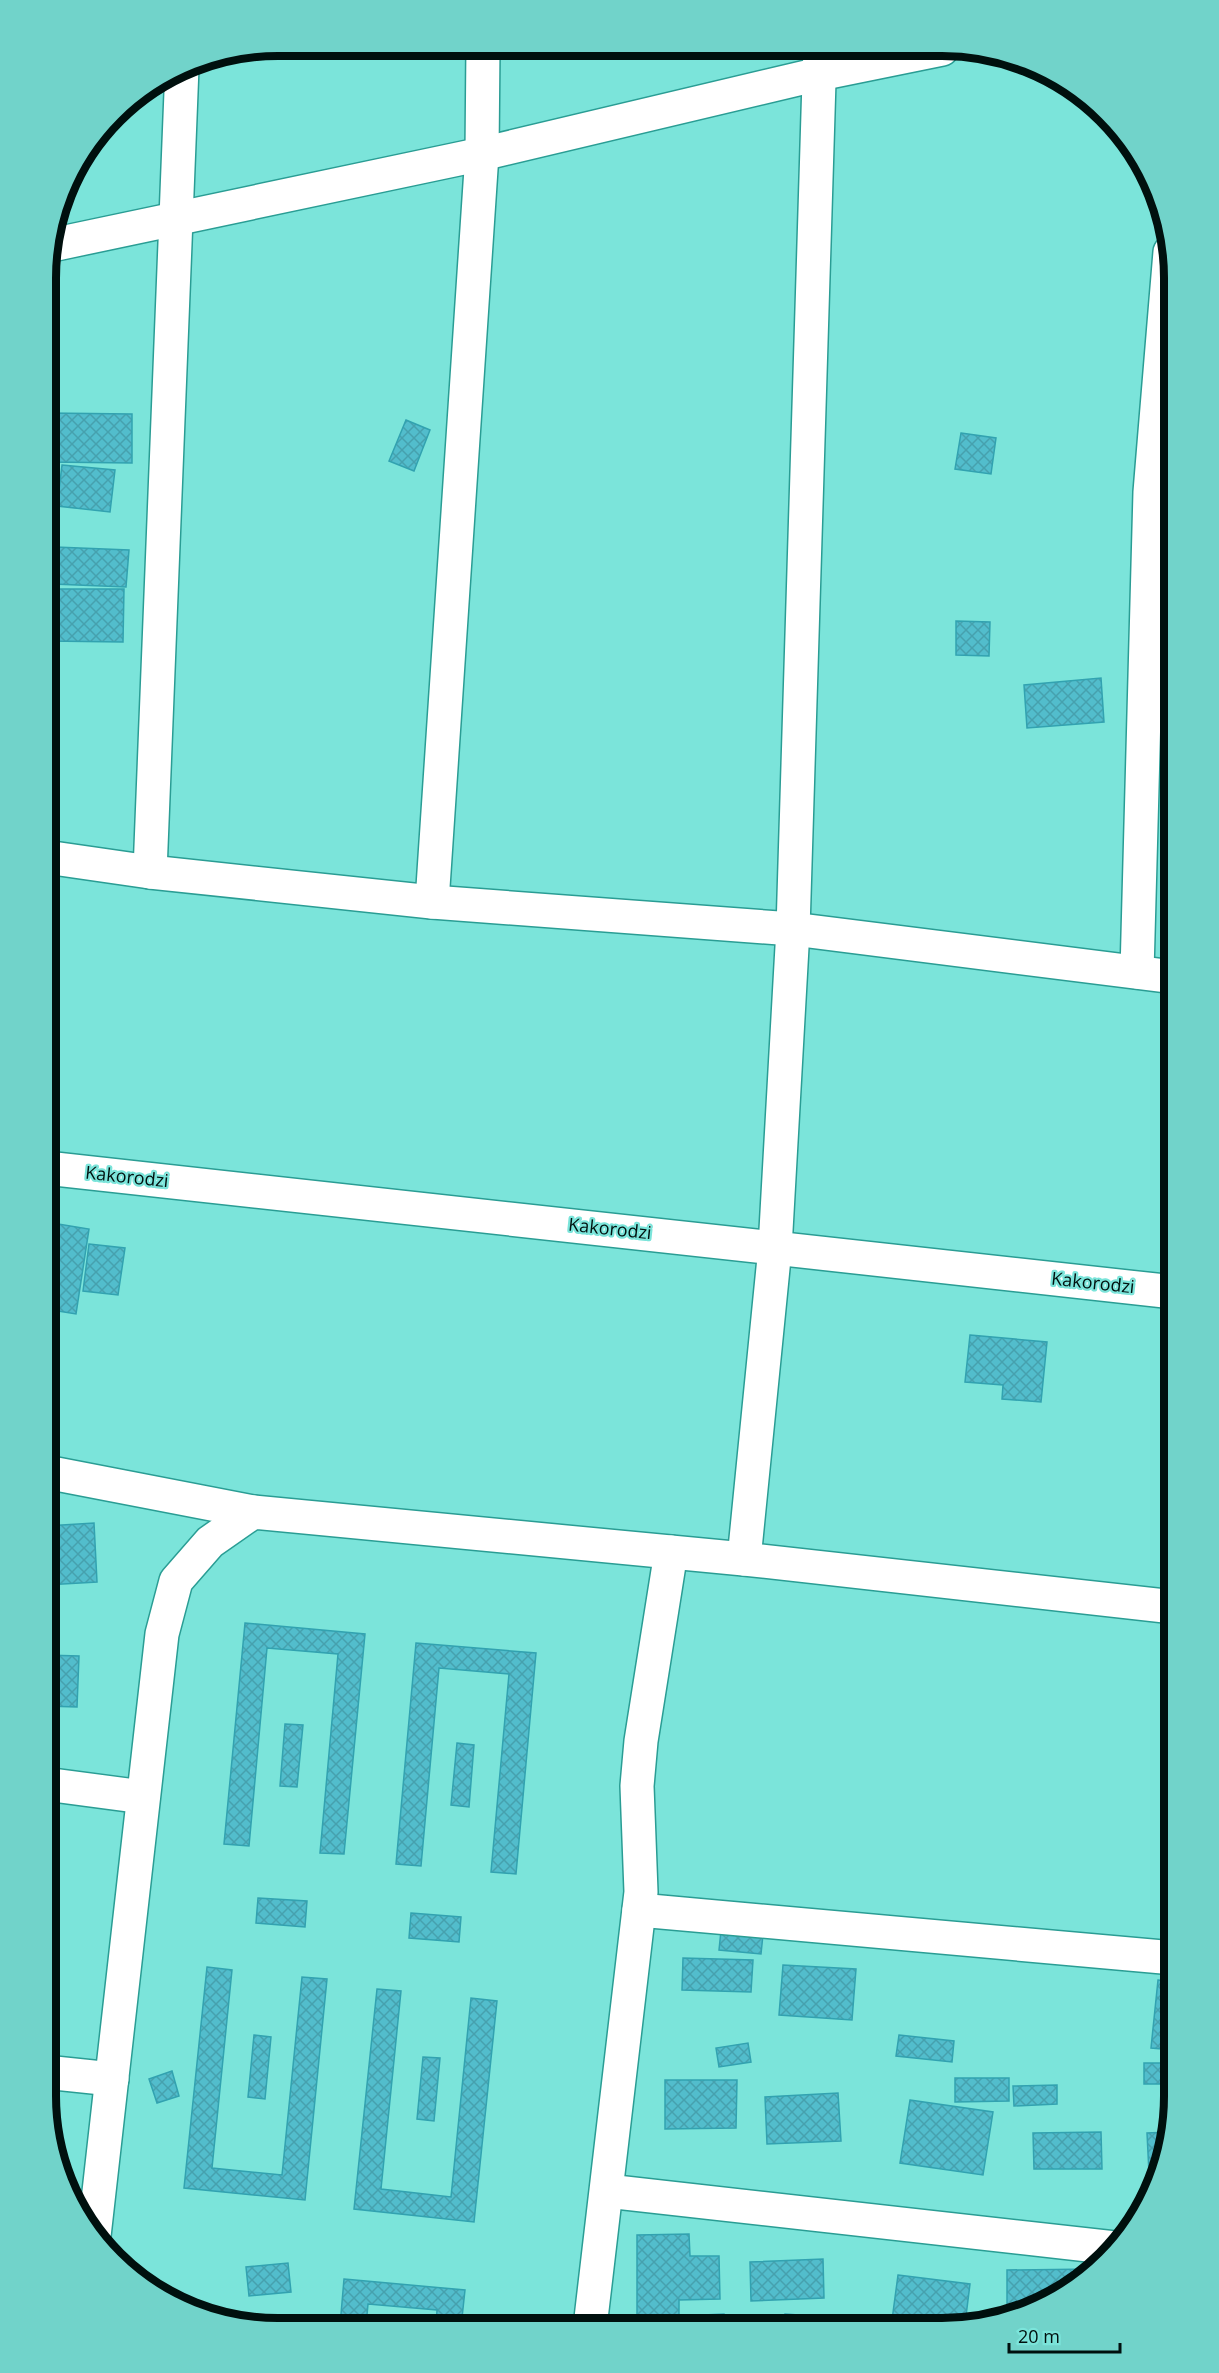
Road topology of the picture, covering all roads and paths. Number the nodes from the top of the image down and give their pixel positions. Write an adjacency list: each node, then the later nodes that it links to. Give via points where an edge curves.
1 (483, 56): 5 (street)
2 (870, 56): 3 (street)
3 (819, 61): 5 (street); 12 (street)
4 (182, 77): 6 (street)
5 (482, 154): 6 (street); 11 (street)
6 (175, 220): 7 (street); 10 (street)
7 (58, 244)
8 (1164, 324): 13 (street, via 1150,492)
9 (56, 858): 10 (street)
10 (150, 872): 11 (street)
11 (432, 902): 12 (street)
12 (793, 929): 13 (street); 16 (street)
13 (1137, 972): 14 (street)
14 (1164, 976)
15 (56, 1169): 16 (street, Kakorodzi)
16 (776, 1248): 17 (street, Kakorodzi); 21 (street)
17 (1164, 1291)
18 (56, 1474): 19 (street)
19 (253, 1512): 20 (street); 24 (street, via 210,1542 176,1581 162,1634)
20 (671, 1552): 21 (street); 25 (street, via 641,1741 637,1786)
21 (744, 1559): 22 (street)
22 (1164, 1606)
23 (56, 1785): 24 (street)
24 (143, 1797): 28 (street)
25 (639, 1910): 26 (street); 29 (street)
26 (1164, 1957)
27 (56, 2073): 28 (street)
28 (112, 2079): 30 (street)
29 (607, 2192): 31 (street); 32 (street)
30 (96, 2223)
31 (1105, 2247)
32 (591, 2318)

